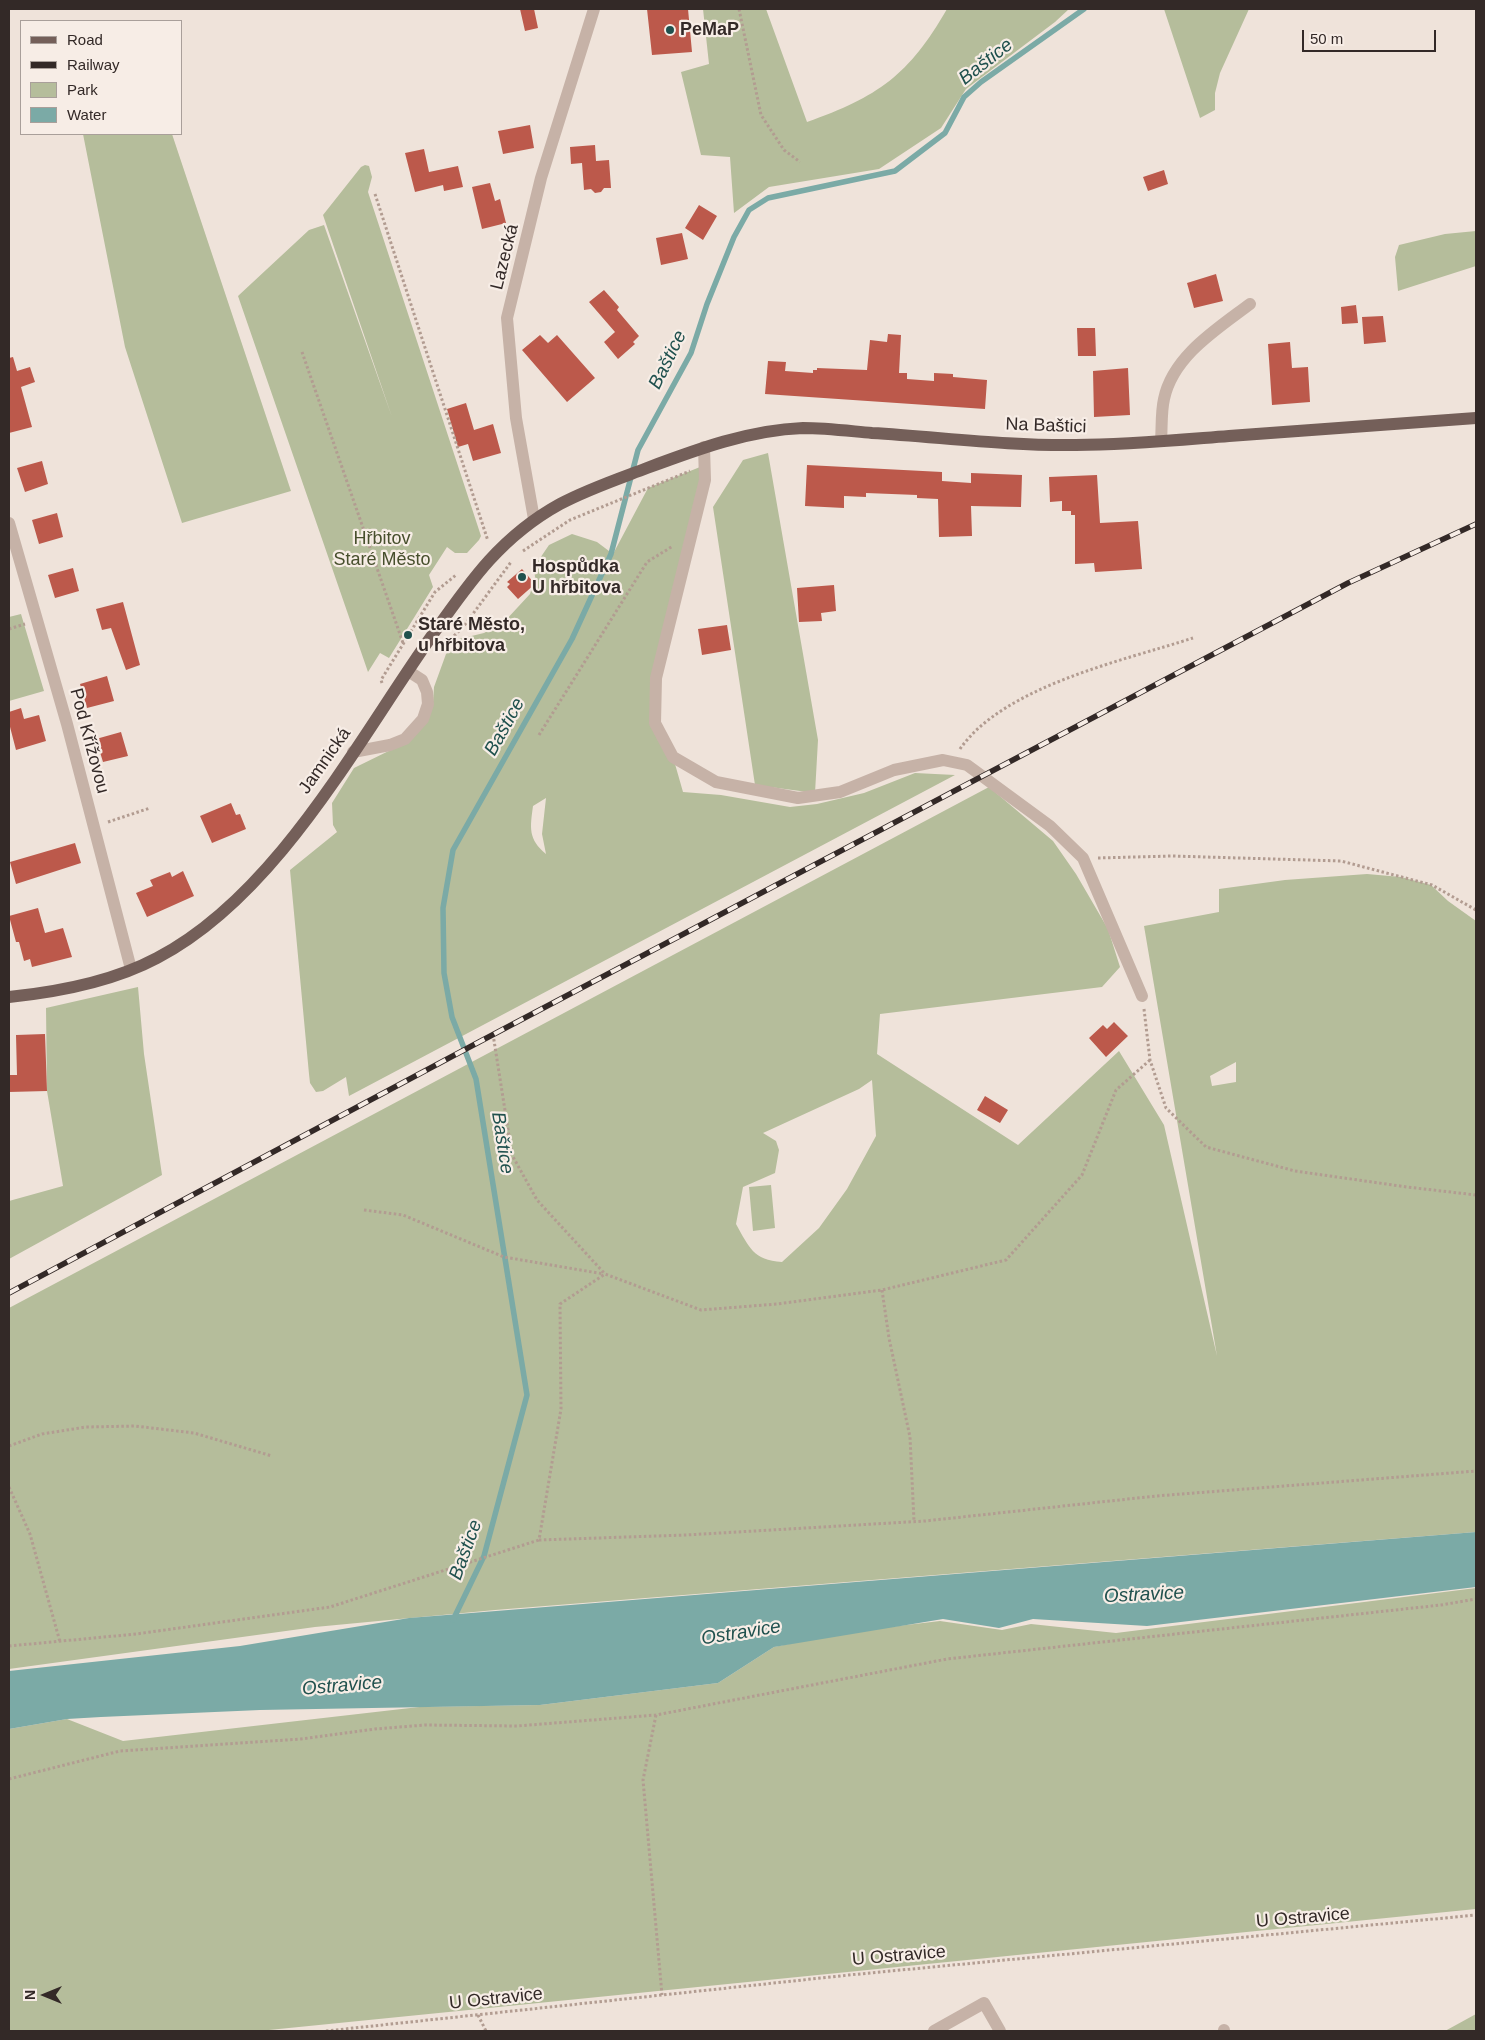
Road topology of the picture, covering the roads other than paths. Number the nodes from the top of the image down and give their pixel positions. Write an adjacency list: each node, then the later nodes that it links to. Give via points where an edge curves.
1 (594, 9): 7 (street, Lazecká, via 542,178 508,318 516,418)
2 (1250, 304): 4 (street, via 1177,365 1164,398)
3 (1476, 418): 4 (main road, Na Baštici)
4 (1162, 441): 5 (main road, Na Baštici, via 1051,445 805,428 758,433)
5 (704, 447): 6 (main road, Na Baštici); 12 (street, via 705,480 656,678 655,723 673,757 716,782 798,798 840,792 894,770 943,760 967,765 1050,826 1083,858)
6 (622, 477): 7 (main road, Jamnická, via 582,493)
7 (534, 519): 9 (main road, Jamnická, via 492,556 469,583)
8 (9, 523): 11 (street, Pod Křížovou, via 67,724)
9 (408, 671): 10 (main road, Jamnická); 10 (street, via 422,680 428,692 423,718 405,739)
10 (353, 752): 11 (main road, Jamnická, via 265,871 234,902 184,942)
11 (131, 969): 13 (main road, Jamnická, via 54,991)
12 (1142, 996)
13 (9, 997)
14 (934, 2031): 15 (street, via 984,2003)
15 (1000, 2031)

